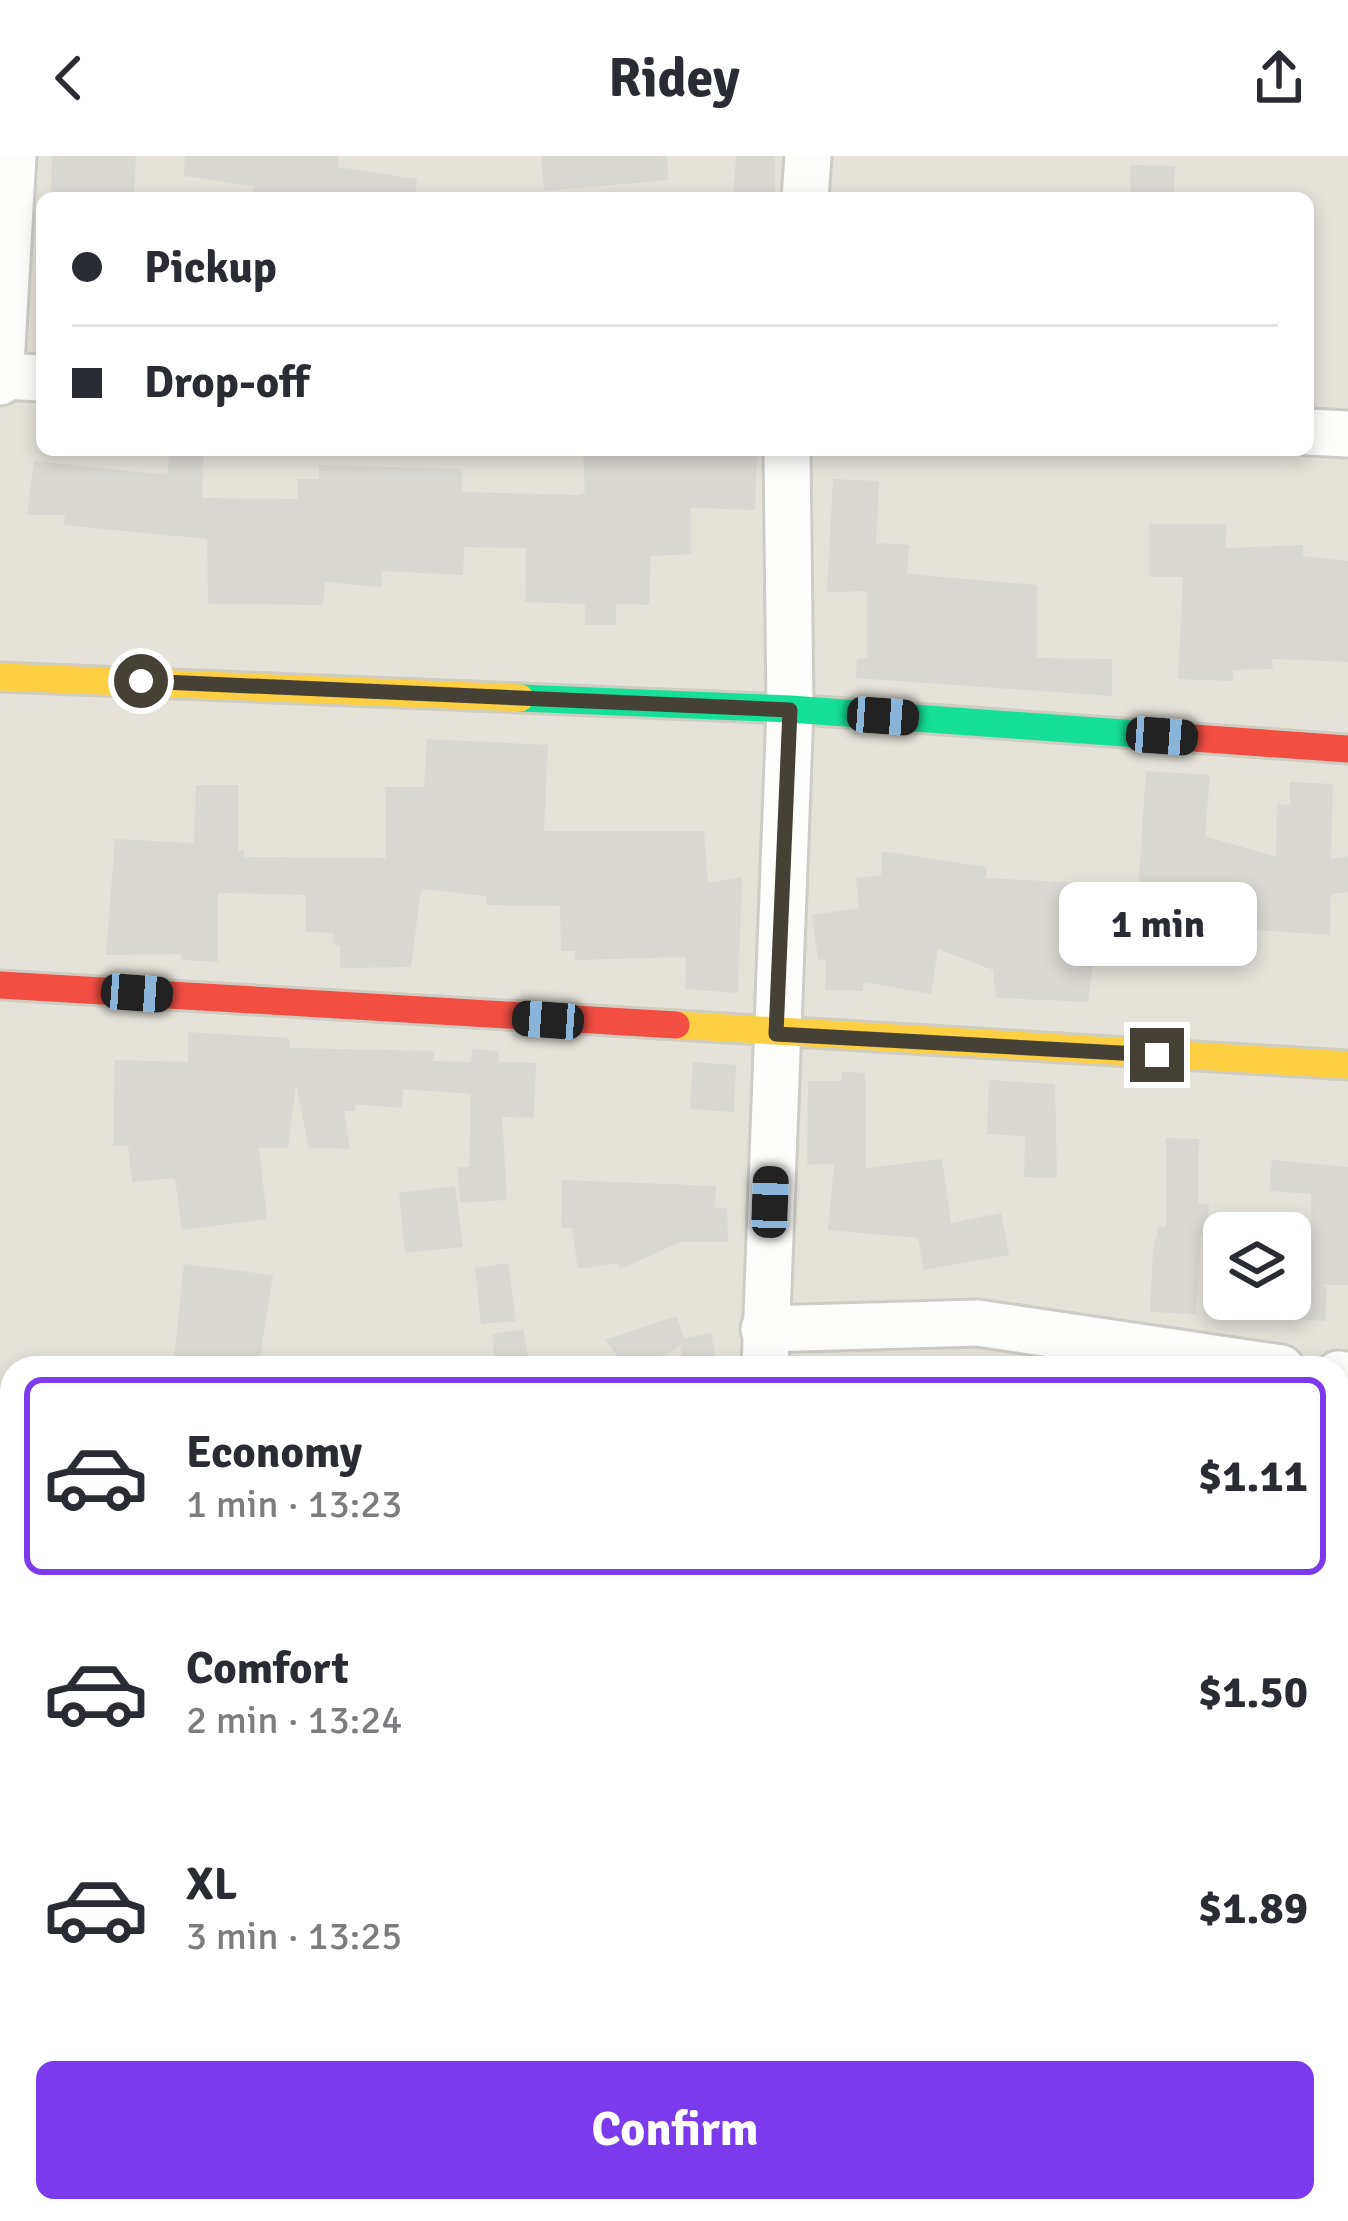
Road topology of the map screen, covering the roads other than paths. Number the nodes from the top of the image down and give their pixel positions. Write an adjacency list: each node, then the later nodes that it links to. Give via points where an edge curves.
1 (13, 156): 5 (street)
2 (808, 156): 3 (street)
3 (805, 192)
4 (36, 377): 5 (street)
5 (0, 378)
6 (1314, 432): 7 (street)
7 (1348, 434)
8 (788, 456): 10 (street)
9 (0, 677): 10 (street)
10 (790, 710): 11 (street); 13 (street)
11 (1348, 749)
12 (0, 985): 13 (street)
13 (776, 1034): 14 (street); 15 (street)
14 (1348, 1065)
15 (765, 1348): 16 (street, via 978,1323)
16 (1200, 1356)

